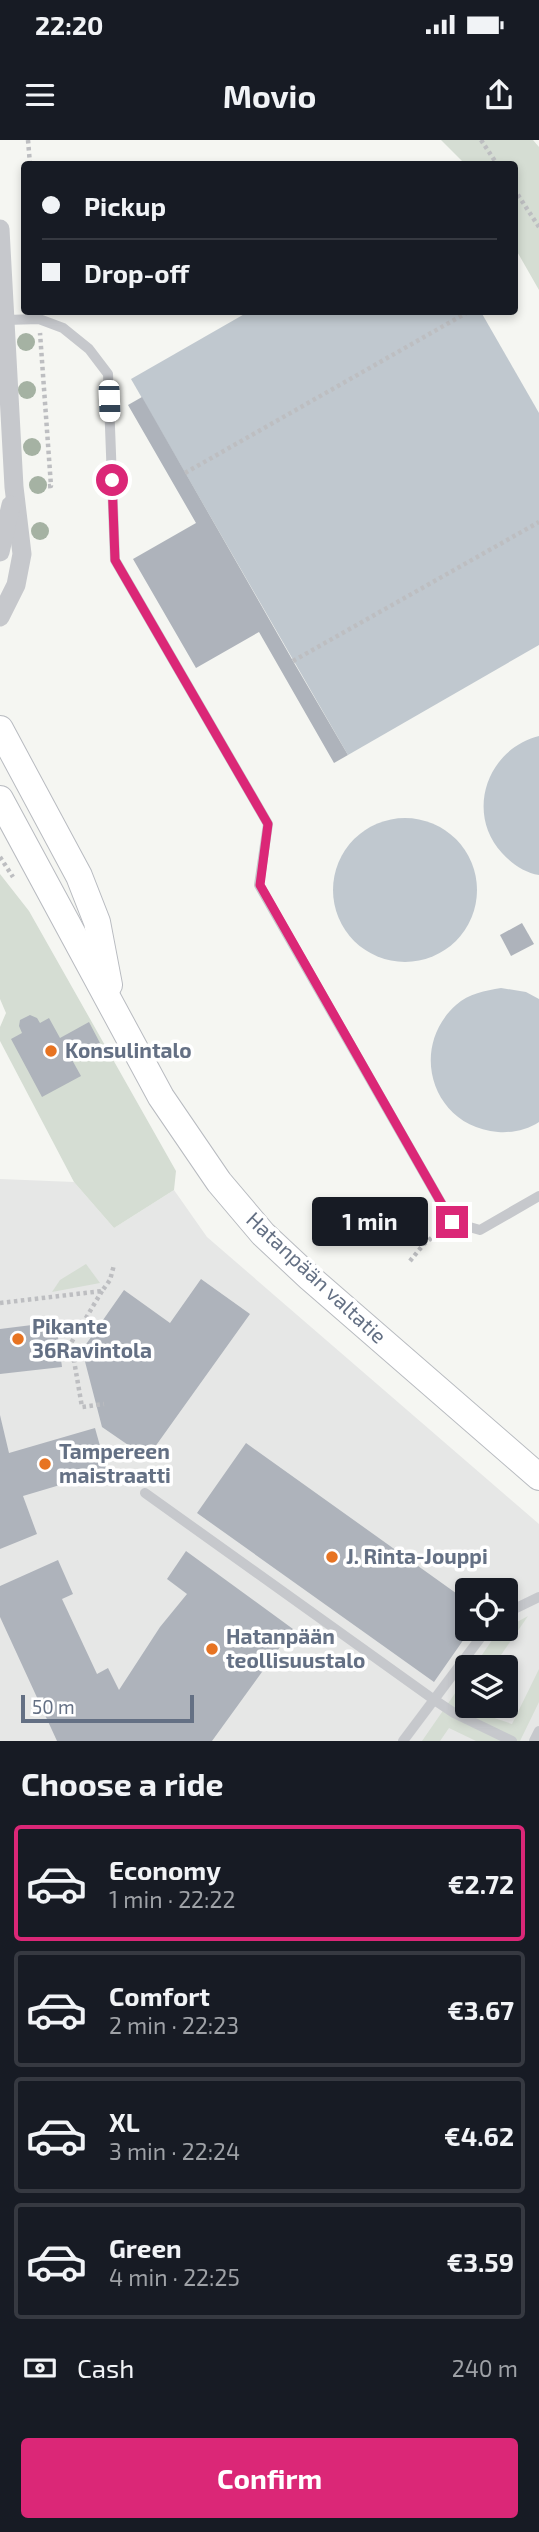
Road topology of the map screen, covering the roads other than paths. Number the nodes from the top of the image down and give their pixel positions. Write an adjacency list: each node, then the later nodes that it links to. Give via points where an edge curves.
1 (0, 229): 2 (street)
2 (6, 320): 3 (street); 9 (lane, via 39,319 63,328 89,349 108,374 115,560 268,824 260,885 452,1222 480,1230)
3 (14, 487): 4 (street); 5 (street, via 22,554 16,584)
4 (0, 552)
5 (0, 617)
6 (0, 729): 8 (main road, Hatanpään valtatie, via 79,876 97,922)
7 (0, 799): 8 (main road, Hatanpään valtatie)
8 (113, 1008): 10 (main road, Hatanpään valtatie, via 203,1161 263,1234)
9 (539, 1196)
10 (539, 1477)
11 (145, 1493): 15 (lane)
12 (539, 1597): 13 (lane)
13 (518, 1607)
14 (478, 1641): 15 (lane)
15 (433, 1699): 17 (lane); 18 (lane)
16 (539, 1731): 19 (lane)
17 (403, 1741)
18 (512, 1741)
19 (534, 1741)

